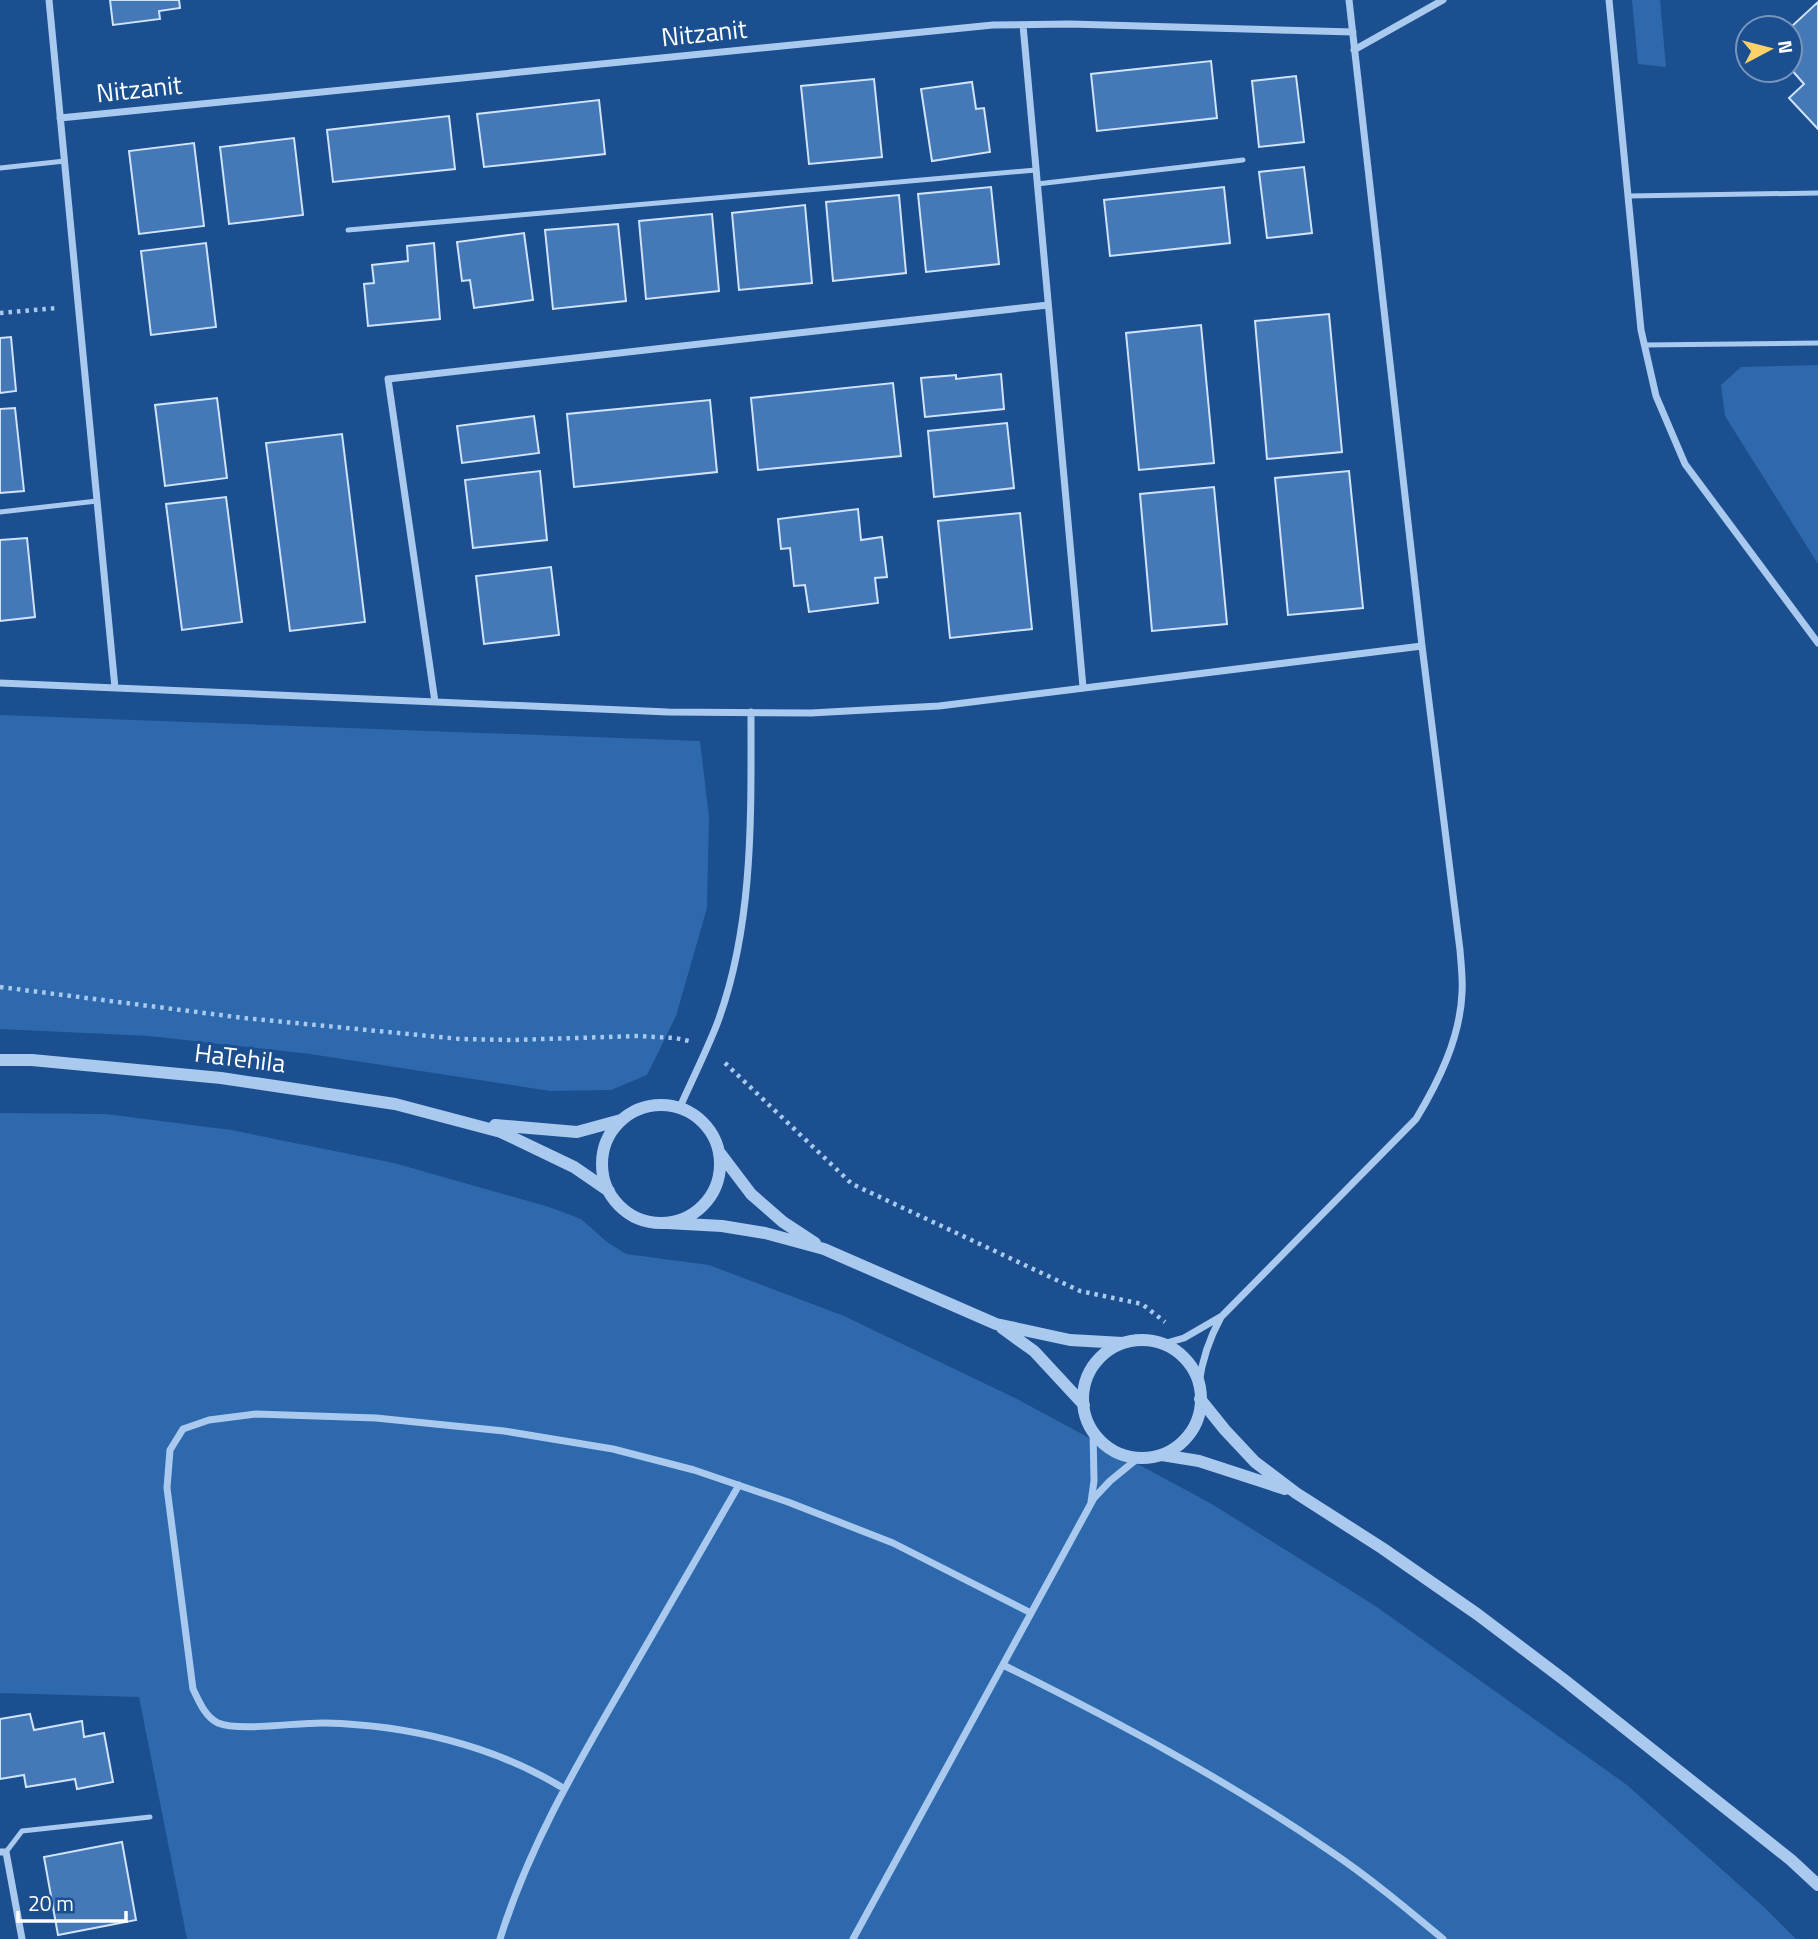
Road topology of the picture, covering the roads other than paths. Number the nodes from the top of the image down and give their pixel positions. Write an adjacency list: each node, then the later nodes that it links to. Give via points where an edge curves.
1 (49, 0): 8 (street)
2 (1349, 0): 6 (street)
3 (1443, 0): 7 (street)
4 (1609, 0): 15 (street)
5 (1023, 25): 6 (street, Nitzanit); 8 (street, Nitzanit); 12 (street)
6 (1353, 32): 7 (street)
7 (1354, 50): 23 (street)
8 (61, 117): 10 (street)
9 (1243, 160): 13 (lane)
10 (65, 161): 11 (lane); 20 (street)
11 (0, 168)
12 (1036, 170): 13 (street); 16 (lane)
13 (1037, 184): 17 (street)
14 (1818, 193): 15 (lane)
15 (1628, 196): 19 (street)
16 (348, 230)
17 (1048, 305): 25 (street); 27 (street, via 388,379)
18 (1818, 343): 19 (lane)
19 (1644, 345): 22 (street, via 1656,396 1685,464)
20 (97, 501): 21 (lane); 26 (street)
21 (0, 512)
22 (1818, 643)
23 (1422, 646): 25 (street); 37 (street, via 1460,950 1462,994 1455,1033 1435,1086 1416,1119)
24 (0, 683): 26 (street)
25 (1083, 687): 28 (street, via 939,706)
26 (115, 688): 27 (street)
27 (435, 702): 28 (street)
28 (751, 712): 30 (street, via 747,887 734,963 717,1023)
29 (0, 1060): 32 (street, HaTehila, via 137,1069 308,1090 395,1104)
30 (680, 1107): 31 (street, via 638,1109); 33 (street, via 712,1133)
31 (621, 1120): 32 (street, HaTehila, via 577,1132); 34 (street, via 603,1151)
32 (471, 1123): 34 (street, HaTehila, via 536,1148)
33 (719, 1153): 35 (street, via 718,1181 703,1206 687,1218); 36 (street, via 751,1194)
34 (609, 1191): 35 (street, via 621,1208 646,1222)
35 (667, 1223): 36 (street, via 765,1233)
36 (824, 1249): 38 (street)
37 (1222, 1316): 40 (street, via 1184,1338); 41 (street, via 1202,1360)
38 (996, 1324): 39 (street, via 1070,1340); 43 (street, via 1034,1351)
39 (1123, 1343): 40 (street); 43 (street, via 1092,1368 1084,1386)
40 (1163, 1344): 41 (street, via 1180,1353)
41 (1199, 1384): 42 (street)
42 (1200, 1399): 45 (street, via 1195,1426 1184,1441); 48 (street, via 1255,1462)
43 (1084, 1405): 44 (street)
44 (1093, 1432): 46 (street, via 1113,1451); 49 (street)
45 (1161, 1455): 46 (street); 48 (street, via 1199,1461)
46 (1138, 1458): 49 (street, via 1110,1481)
47 (739, 1485): 50 (street, via 892,1543); 52 (street); 52 (street, via 613,1449 504,1431 376,1418 256,1414 209,1420 183,1429 170,1450 167,1488 193,1689 204,1710 218,1723 392,1728 457,1742 534,1770)
48 (1296, 1493): 55 (street, via 1477,1614)
49 (1090, 1507): 50 (street)
50 (1031, 1613): 51 (street)
51 (1003, 1665): 58 (street); 59 (street, via 1147,1739 1272,1812)
52 (563, 1788): 57 (street, via 529,1858)
53 (150, 1817): 54 (lane, via 22,1831)
54 (3, 1852): 56 (street)
55 (1818, 1884)
56 (22, 1939)
57 (500, 1939)
58 (853, 1939)
59 (1444, 1939)

